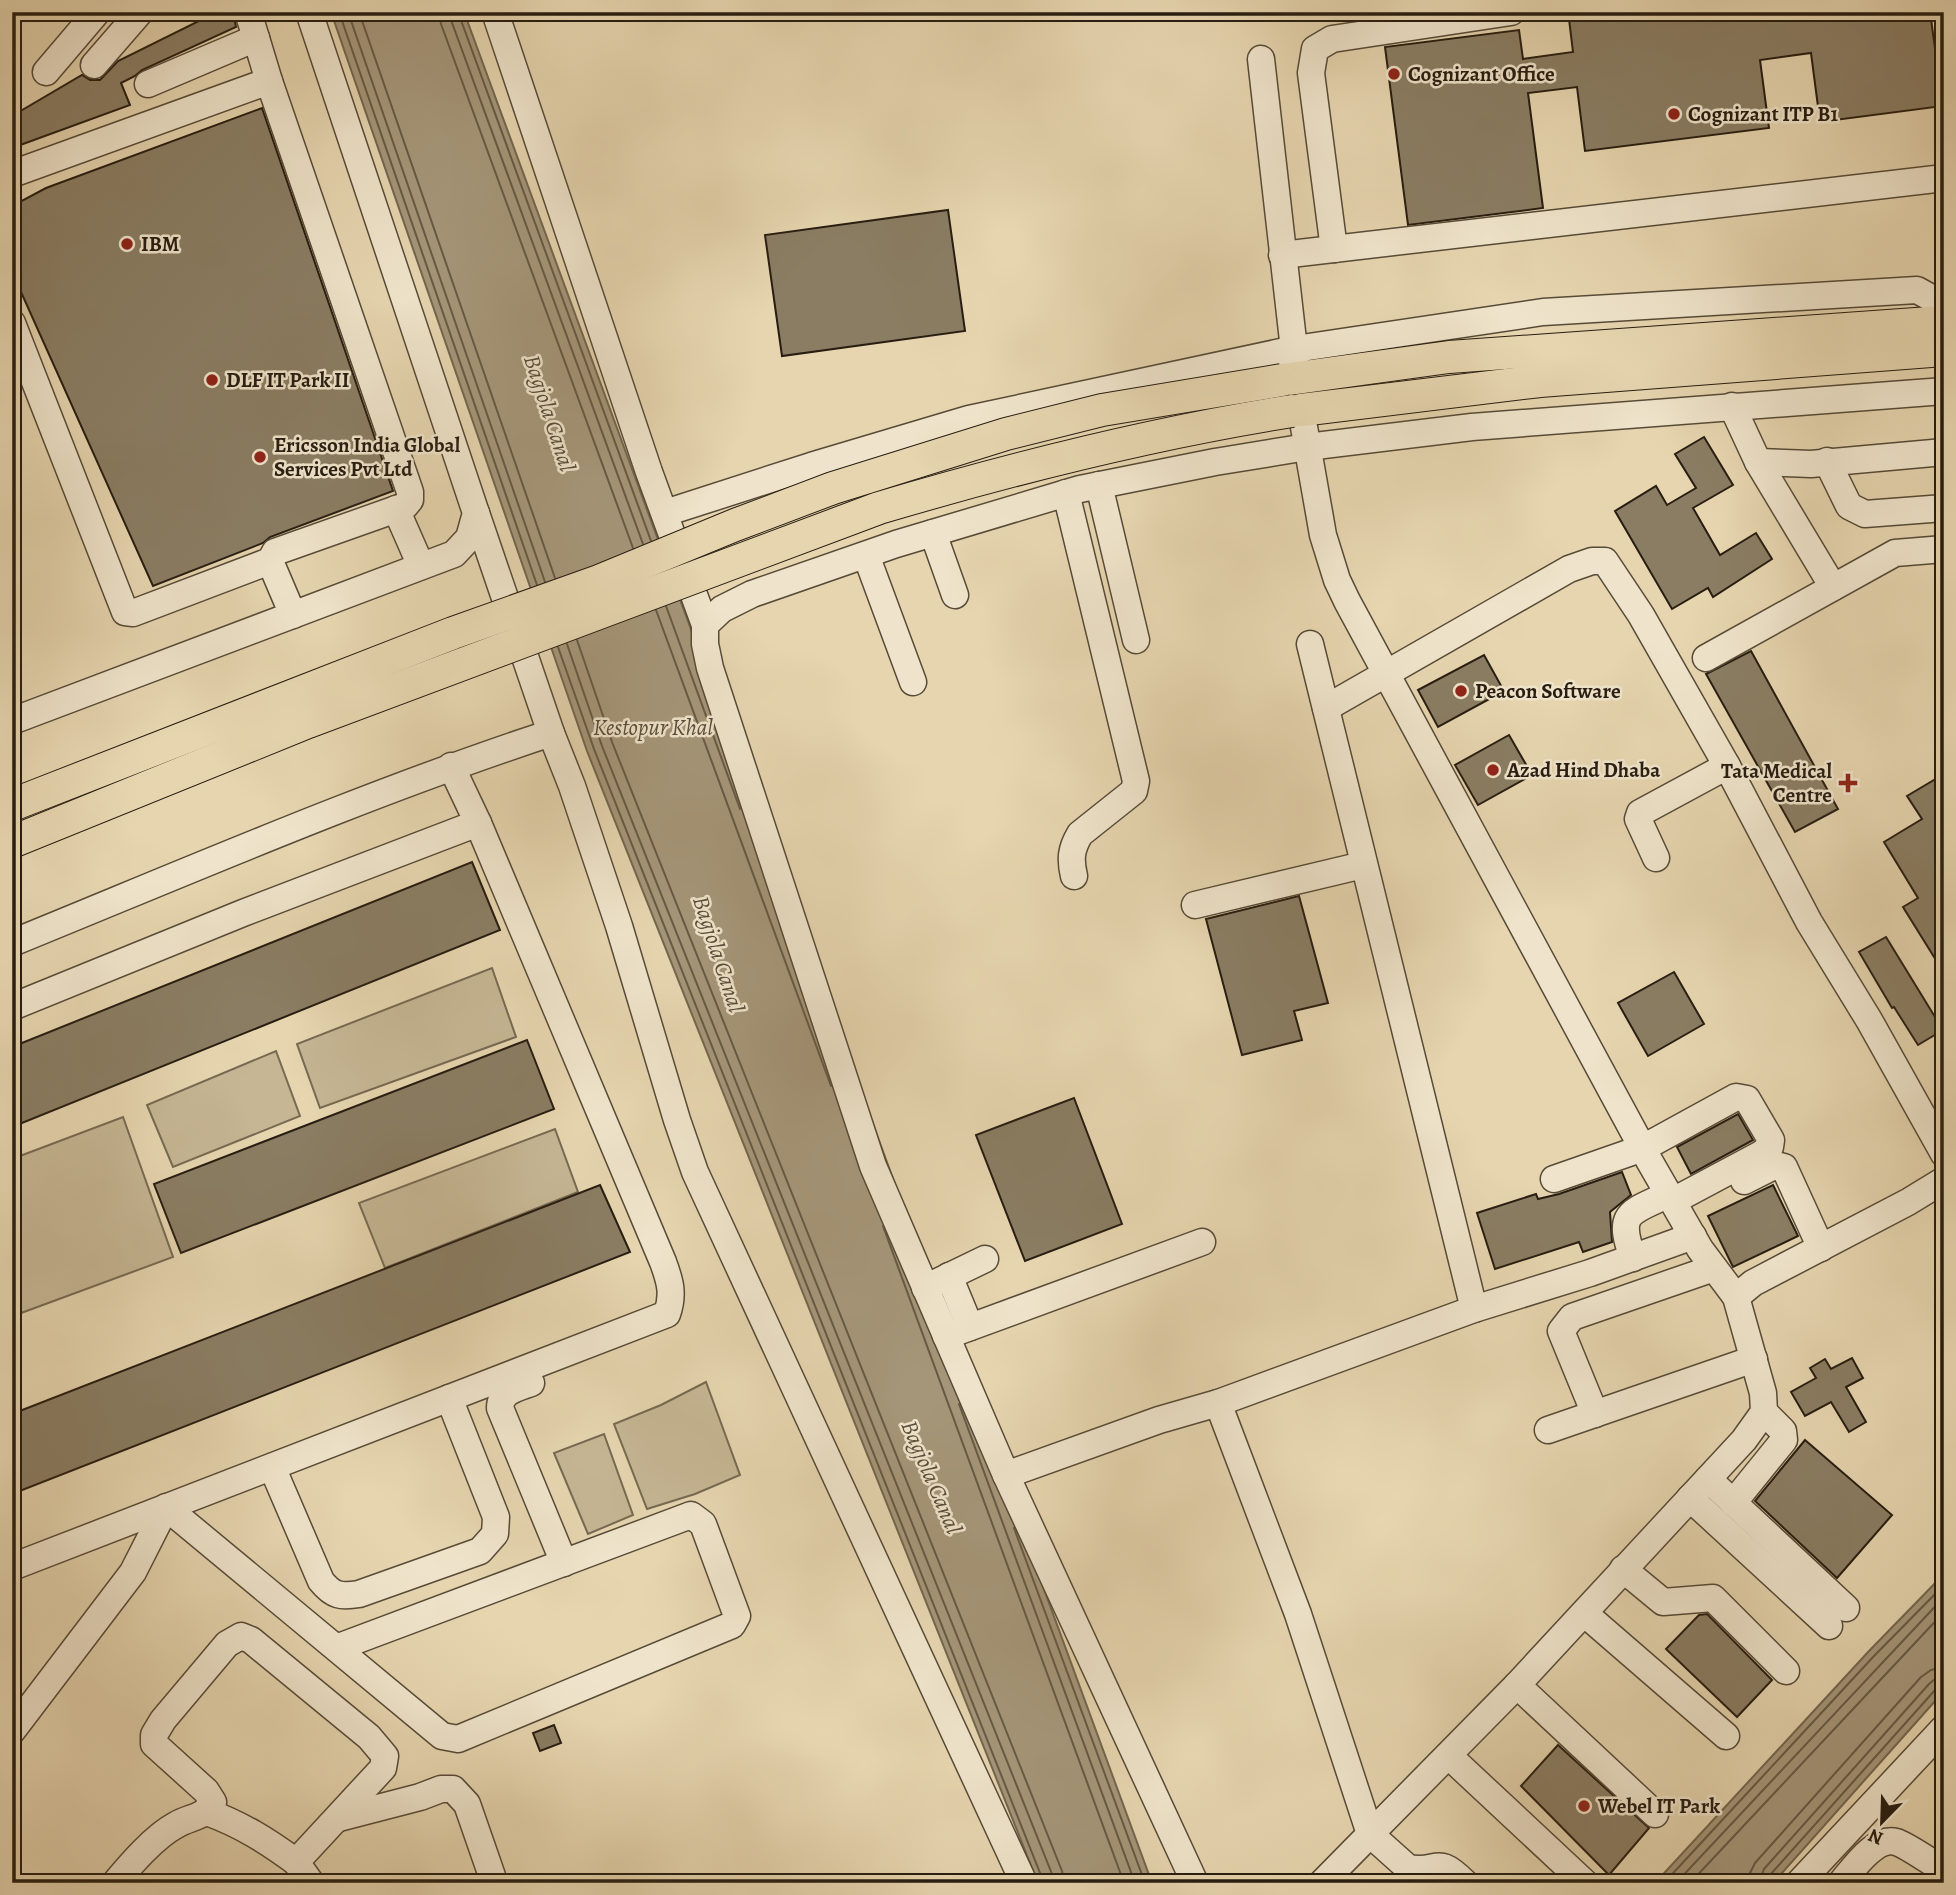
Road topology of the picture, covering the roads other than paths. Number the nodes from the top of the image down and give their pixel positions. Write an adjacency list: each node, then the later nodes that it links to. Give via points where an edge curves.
1 (97, 12): 10 (street)
2 (140, 12): 9 (street)
3 (248, 12): 7 (street)
4 (309, 12): 33 (street)
5 (495, 12): 34 (street)
6 (1511, 12): 15 (street, via 1332,39 1315,49 1311,73)
7 (256, 38): 11 (street); 12 (street)
8 (1261, 59): 16 (street)
9 (94, 65)
10 (46, 72)
11 (269, 81): 13 (street); 32 (street, via 410,492 410,500)
12 (148, 84)
13 (12, 174)
14 (1944, 177): 15 (street)
15 (1334, 249): 16 (street)
16 (1282, 255): 21 (street)
17 (1944, 305): 21 (street, via 1917,290 1543,312)
18 (1944, 322): 21 (main road)
19 (12, 323): 38 (street, via 125,612 133,613)
20 (1944, 350): 24 (main road, via 1540,381)
21 (1292, 369): 34 (street, via 969,419); 54 (main road, bridge, via 1006,434 833,488)
22 (1944, 391): 23 (street)
23 (1732, 406): 25 (street, via 1472,427); 27 (street)
24 (1297, 410): 25 (street); 56 (main road, bridge, via 1056,460 879,508 308,722)
25 (1307, 447): 29 (street); 47 (street, via 1330,560)
26 (1944, 452): 28 (street)
27 (1758, 461): 28 (street); 40 (street)
28 (1827, 461): 31 (street, via 1849,506 1865,514)
29 (1099, 485): 30 (street); 44 (street)
30 (1066, 493): 35 (street); 59 (street, via 1136,781 1134,791 1074,842 1070,858)
31 (1944, 508)
32 (396, 509): 38 (street, via 275,552); 39 (street)
33 (477, 513): 39 (street, via 469,538 454,554); 51 (street)
34 (665, 513): 43 (street)
35 (933, 533): 37 (street); 41 (street)
36 (1944, 549): 40 (street, via 1895,553)
37 (866, 555): 43 (street, via 752,594); 48 (street)
38 (270, 561): 42 (street)
39 (421, 566): 42 (street)
40 (1833, 587): 46 (street)
41 (955, 595)
42 (293, 614): 50 (street)
43 (705, 625): 76 (street, via 710,668 873,1166)
44 (1136, 640)
45 (1310, 644): 49 (street)
46 (1706, 658)
47 (1386, 673): 49 (street); 53 (street, via 1569,569 1605,561); 63 (street)
48 (913, 682)
49 (1326, 708): 58 (street)
50 (12, 721)
51 (551, 733): 52 (street); 110 (street, via 620,926 695,1172)
52 (451, 766): 55 (street); 61 (street)
53 (1727, 766): 57 (street, via 1640,813 1638,819); 64 (street, via 1809,922)
54 (12, 805)
55 (478, 823): 62 (street); 81 (street, via 663,1262 672,1299 667,1314)
56 (12, 842)
57 (1656, 858)
58 (1363, 865): 60 (street); 78 (street)
59 (1074, 876)
60 (1195, 905)
61 (12, 943)
62 (12, 1007)
63 (1643, 1148): 65 (street); 67 (street); 67 (street, via 1736,1097 1747,1099 1771,1140 1761,1154)
64 (1944, 1154)
65 (1554, 1179)
66 (1944, 1180): 70 (street)
67 (1673, 1202): 68 (street); 70 (street, via 1780,1166 1786,1170); 72 (street, via 1633,1211 1628,1218 1625,1227)
68 (1693, 1236): 72 (street); 74 (street)
69 (1202, 1242): 79 (street)
70 (1821, 1248): 77 (street)
71 (668, 1250): 91 (street, via 685,1297 669,1326 510,1391 500,1400)
72 (1633, 1258): 78 (street)
73 (985, 1259): 75 (street)
74 (1714, 1268): 77 (street); 84 (street, via 1572,1317 1564,1325 1561,1331)
75 (949, 1276): 76 (street); 79 (street)
76 (925, 1288): 79 (street)
77 (1735, 1297): 80 (street)
78 (1474, 1309): 82 (street)
79 (958, 1332): 87 (street)
80 (1754, 1359): 83 (street); 84 (street)
81 (449, 1398): 86 (street); 86 (street, via 496,1517 495,1534 480,1551 359,1594 342,1597 331,1593 321,1581)
82 (1218, 1403): 87 (street); 105 (street, via 1298,1614)
83 (1764, 1412): 88 (street); 89 (street, via 1783,1431 1784,1440)
84 (1595, 1414): 85 (street)
85 (1548, 1430)
86 (272, 1466): 90 (street)
87 (1006, 1475): 111 (street)
88 (1699, 1488): 89 (street); 89 (street, via 1838,1617); 93 (street)
89 (1734, 1503)
90 (166, 1507): 92 (street); 95 (street); 99 (street, via 134,1572)
91 (564, 1563): 95 (street); 95 (street, via 691,1515 702,1524 737,1616 732,1625 458,1739 442,1736)
92 (12, 1567)
93 (1623, 1569): 94 (street); 96 (street, via 1663,1602 1713,1598)
94 (1584, 1613): 97 (street); 100 (street)
95 (336, 1648)
96 (1786, 1671)
97 (1511, 1691): 101 (street); 104 (street)
98 (1944, 1728): 115 (street)
99 (12, 1731)
100 (1726, 1736)
101 (1448, 1756): 105 (street); 114 (street)
102 (207, 1812): 103 (street, via 212,1802 206,1791 154,1744 154,1735 227,1644 241,1636 369,1737 385,1756 383,1769); 107 (street, via 263,1838); 108 (street, via 175,1825)
103 (339, 1818): 107 (street); 109 (street, via 453,1789 467,1804)
104 (1650, 1818)
105 (1370, 1834): 112 (street); 113 (street, via 1408,1868 1443,1866)
106 (1944, 1870): 116 (street, via 1896,1842 1886,1842 1876,1846)
107 (303, 1873)
108 (115, 1883)
109 (491, 1883)
110 (1024, 1883)
111 (1195, 1883)
112 (1322, 1883)
113 (1465, 1883)
114 (1585, 1883)
115 (1799, 1883)
116 (1841, 1883)

